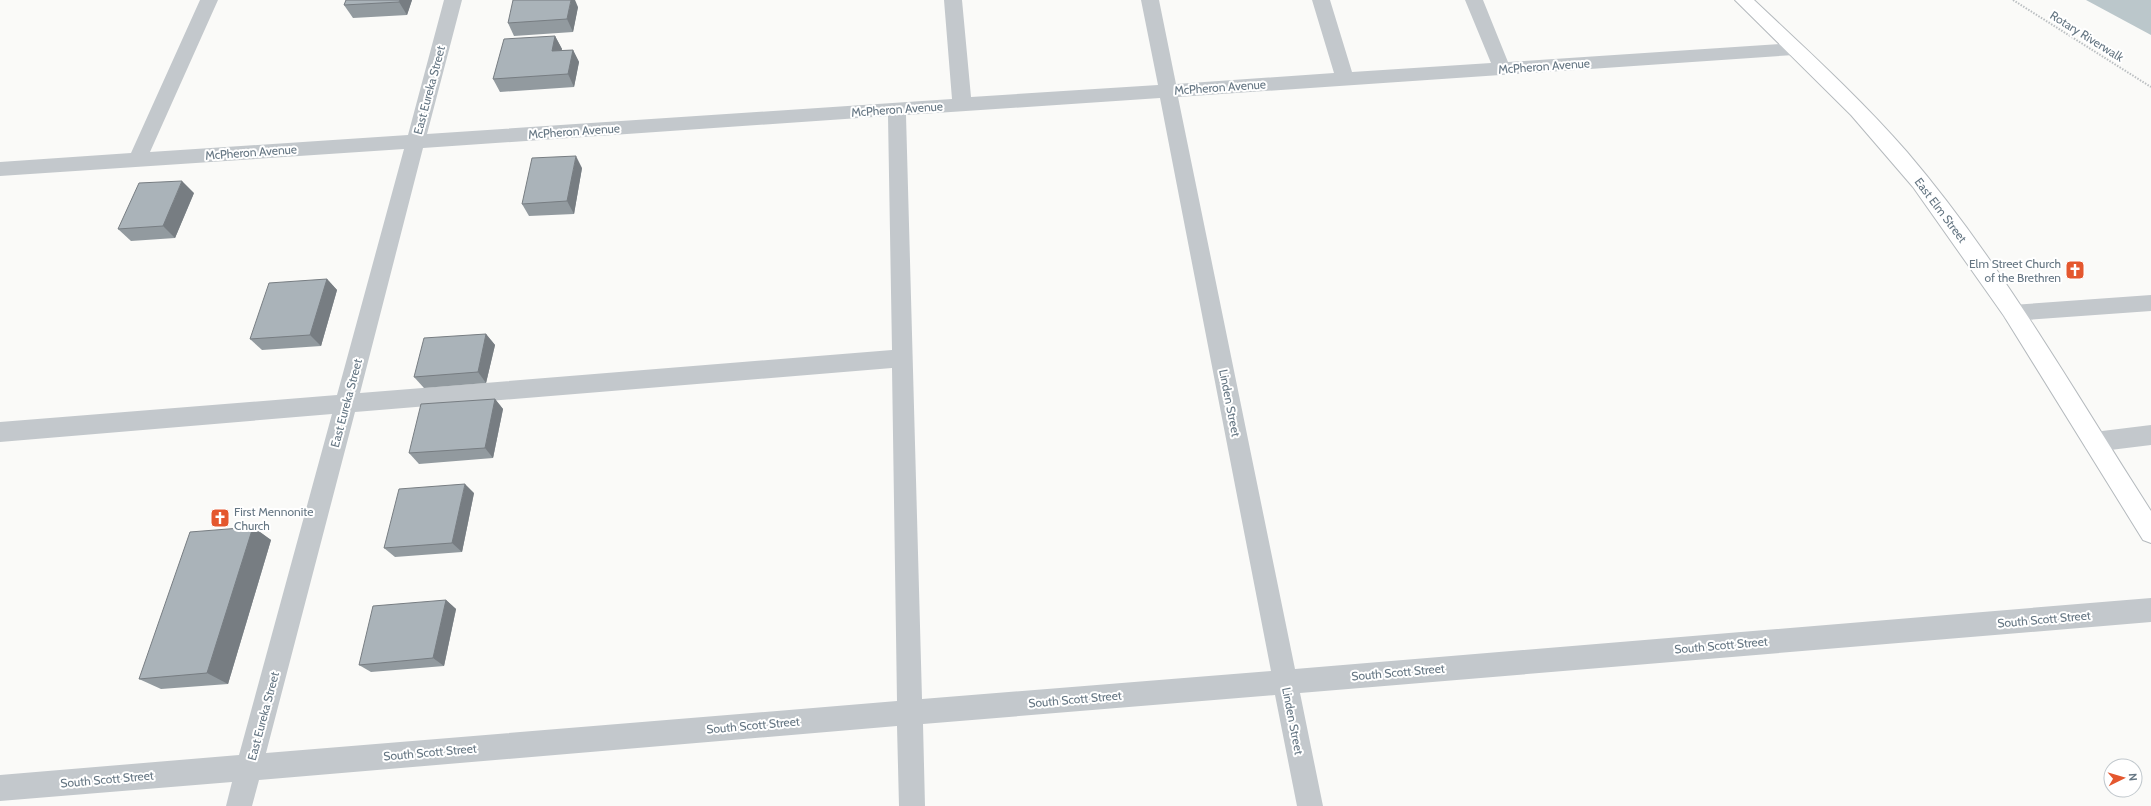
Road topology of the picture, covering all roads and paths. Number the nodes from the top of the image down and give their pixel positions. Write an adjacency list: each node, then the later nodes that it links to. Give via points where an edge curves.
1 (209, 0): 17 (street)
2 (453, 0): 16 (street, East Eureka Street)
3 (953, 0): 14 (street)
4 (1150, 0): 13 (street, Linden Street)
5 (1321, 0): 11 (street)
6 (1474, 0): 10 (street)
7 (1744, 0): 9 (main road, East Elm Street)
8 (2013, 0): 12 (path, Rotary Riverwalk)
9 (1794, 49): 10 (street, McPheron Avenue); 20 (main road, East Elm Street, via 1875,129 1919,181)
10 (1502, 68): 11 (street, McPheron Avenue)
11 (1345, 79): 13 (street, McPheron Avenue)
12 (2151, 88)
13 (1168, 91): 14 (street, McPheron Avenue); 28 (street, Linden Street)
14 (962, 105): 15 (street, McPheron Avenue)
15 (897, 109): 16 (street, McPheron Avenue); 21 (street)
16 (415, 142): 17 (street, McPheron Avenue); 22 (street, East Eureka Street)
17 (137, 160): 18 (street, McPheron Avenue)
18 (0, 169)
19 (2151, 303): 20 (street)
20 (2012, 313): 25 (main road, East Elm Street)
21 (903, 358): 22 (street); 29 (street)
22 (346, 404): 23 (street); 30 (street, East Eureka Street)
23 (0, 432)
24 (2151, 435): 25 (street)
25 (2094, 442): 26 (main road, East Elm Street)
26 (2151, 532)
27 (2151, 610): 28 (street, South Scott Street)
28 (1285, 681): 29 (street, South Scott Street); 34 (street, Linden Street)
29 (910, 712): 30 (street, South Scott Street); 33 (street)
30 (249, 767): 31 (street, South Scott Street); 32 (street, East Eureka Street)
31 (0, 788)
32 (239, 806)
33 (912, 806)
34 (1310, 806)

